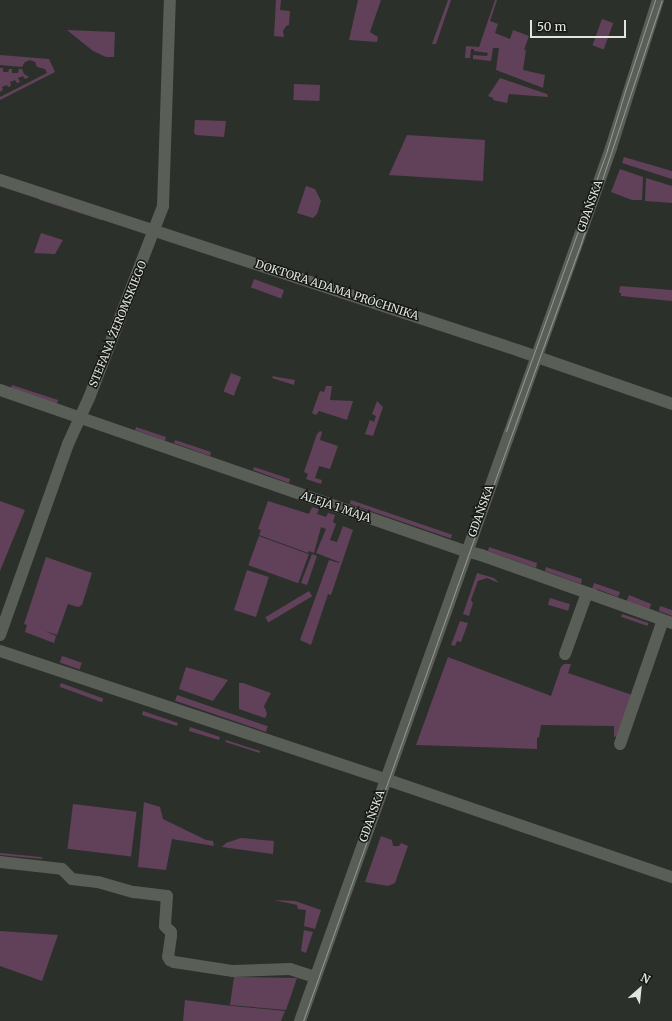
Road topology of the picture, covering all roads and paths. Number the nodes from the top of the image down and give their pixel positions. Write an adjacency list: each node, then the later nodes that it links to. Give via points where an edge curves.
1 (170, 0): 4 (street, STEFANA ŻEROMSKIEGO, via 163,206)
2 (658, 0): 5 (street, GDAŃSKA, via 611,148)
3 (0, 180): 4 (street, DOKTORA ADAMA PRÓCHNIKA)
4 (155, 230): 5 (street, DOKTORA ADAMA PRÓCHNIKA); 8 (street, STEFANA ŻEROMSKIEGO)
5 (536, 356): 7 (street, DOKTORA ADAMA PRÓCHNIKA); 9 (street, GDAŃSKA)
6 (0, 390): 8 (street, ALEJA 1 MAJA)
7 (672, 404)
8 (80, 418): 9 (street, ALEJA 1 MAJA); 11 (street, STEFANA ŻEROMSKIEGO)
9 (466, 551): 10 (street, ALEJA 1 MAJA); 17 (street, GDAŃSKA)
10 (587, 593): 12 (street, ALEJA 1 MAJA); 15 (street)
11 (3, 620): 13 (street, STEFANA ŻEROMSKIEGO)
12 (668, 622): 16 (street)
13 (0, 635)
14 (0, 651): 17 (street)
15 (564, 654)
16 (620, 744)
17 (385, 779): 19 (street); 20 (street, GDAŃSKA)
18 (0, 862): 20 (street, via 62,868 72,879 167,896 165,926 171,936 168,957 174,962 233,971 290,969)
19 (672, 877)
20 (315, 977): 21 (street, GDAŃSKA)
21 (300, 1021)

